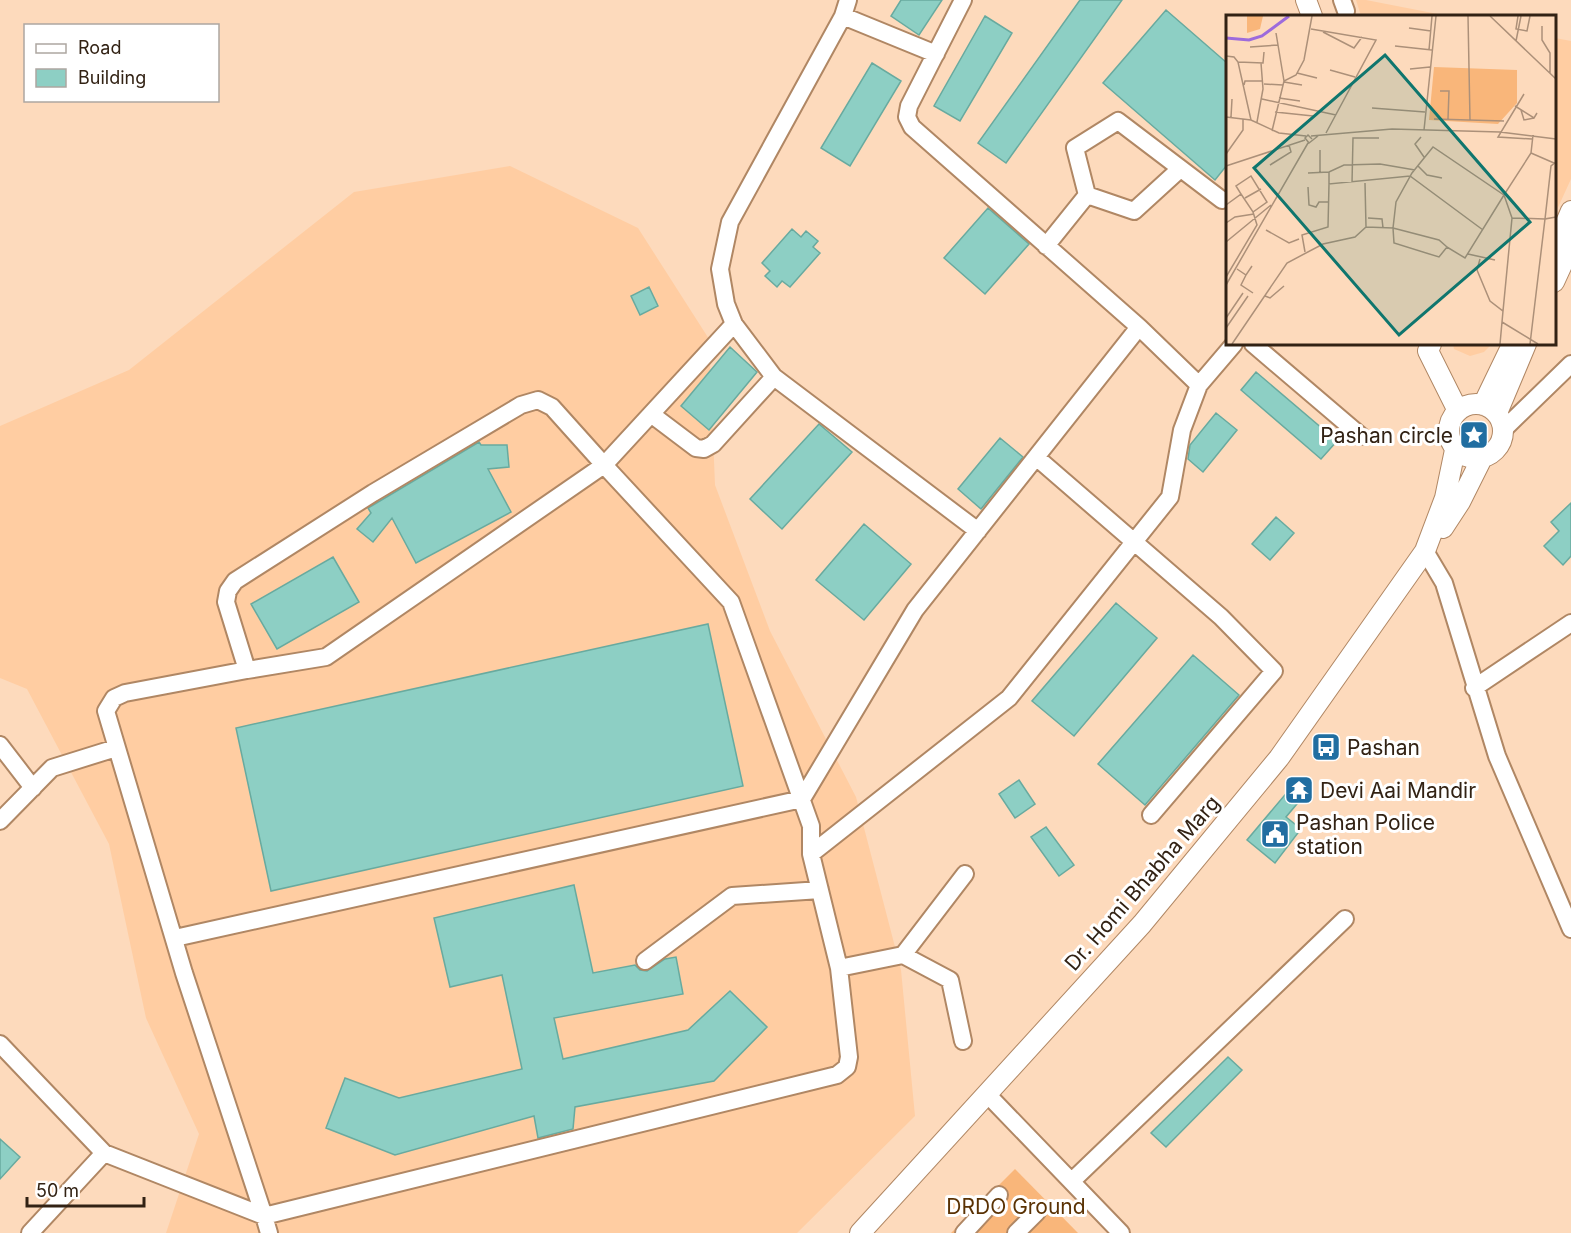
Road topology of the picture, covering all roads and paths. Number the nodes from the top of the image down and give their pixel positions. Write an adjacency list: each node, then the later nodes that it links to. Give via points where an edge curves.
1 (963, 0): 5 (street)
2 (1306, 0): 4 (main road)
3 (846, 8): 5 (street); 14 (street, via 730,222 720,269)
4 (1312, 15)
5 (936, 54): 12 (street, via 909,106 907,117 912,127)
6 (1180, 169): 7 (street, via 1134,211); 7 (street, via 1118,122 1075,148); 8 (street)
7 (1087, 195): 12 (street)
8 (1222, 200)
9 (1571, 211): 10 (main road)
10 (1556, 245)
11 (1571, 245): 13 (main road)
12 (1046, 246): 15 (street)
13 (1556, 278)
14 (734, 324): 22 (street); 25 (street)
15 (1139, 327): 23 (street); 28 (street)
16 (1233, 345): 23 (street)
17 (1254, 345): 26 (street)
18 (1432, 345): 24 (main road, via 1428,351)
19 (1512, 345): 24 (main road)
20 (1525, 345): 24 (main road)
21 (1571, 364): 24 (street)
22 (774, 377): 25 (street, via 705,449 696,448); 31 (street)
23 (1199, 385): 32 (street, via 1182,430 1170,497)
24 (1482, 413): 27 (main road, via 1450,423 1448,432); 29 (main road, via 1498,448)
25 (651, 414): 30 (street)
26 (1361, 436)
27 (1455, 450): 29 (main road, via 1472,459); 33 (main road, Dr. Homi Bhabha Marg, via 1445,498)
28 (1036, 457): 31 (street); 32 (street)
29 (1482, 458): 33 (main road, Dr. Homi Bhabha Marg, via 1460,502)
30 (604, 465): 35 (street, via 326,657); 35 (street, via 552,407 538,400 522,405 235,581 226,602); 40 (street, via 731,602)
31 (978, 531): 40 (street, via 915,610)
32 (1134, 541): 41 (street, via 1221,617 1274,671); 43 (street, via 1009,698)
33 (1427, 545): 36 (street, via 1444,583); 54 (main road, Dr. Homi Bhabha Marg, via 1279,758 1142,924)
34 (1571, 622): 36 (street)
35 (247, 670): 38 (street, via 114,698 106,711)
36 (1474, 688): 47 (street, via 1497,756)
37 (0, 746): 39 (street)
38 (117, 748): 39 (street, via 52,768); 48 (street)
39 (33, 788): 42 (street)
40 (802, 799): 43 (street, via 811,826); 48 (street)
41 (1151, 815)
42 (0, 821)
43 (811, 854): 45 (street)
44 (965, 874): 49 (street)
45 (820, 890): 50 (street, via 732,896); 51 (street)
46 (1345, 919): 56 (street)
47 (1571, 929)
48 (175, 938): 59 (street)
49 (903, 955): 51 (street); 52 (street, via 950,980)
50 (645, 961)
51 (839, 968): 59 (street, via 849,1057 847,1067 837,1075)
52 (963, 1041)
53 (0, 1044): 55 (street)
54 (987, 1094): 56 (street); 62 (main road, Dr. Homi Bhabha Marg)
55 (104, 1153): 59 (street); 60 (street)
56 (1073, 1180): 65 (street)
57 (999, 1195): 63 (street)
58 (1036, 1212): 64 (street)
59 (264, 1216): 61 (street)
60 (30, 1233)
61 (269, 1233)
62 (860, 1233)
63 (964, 1233)
64 (1016, 1233)
65 (1121, 1233)

